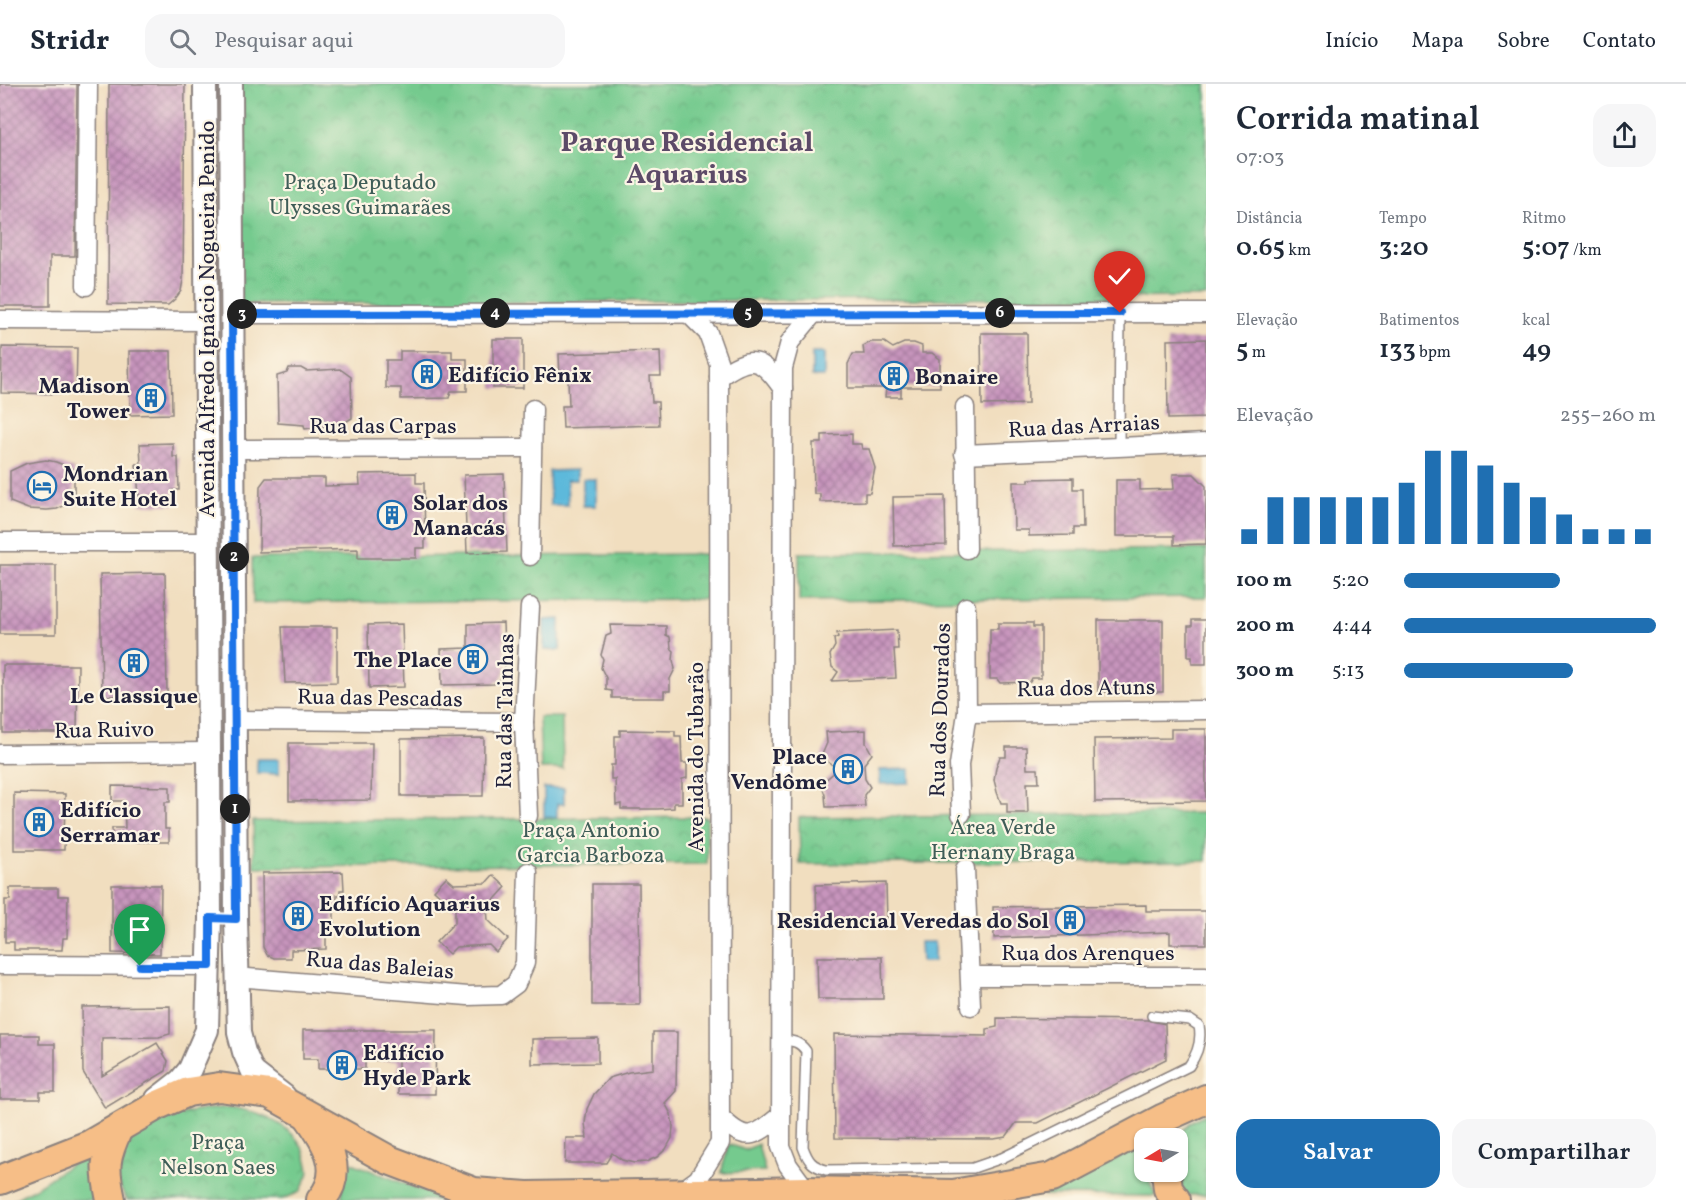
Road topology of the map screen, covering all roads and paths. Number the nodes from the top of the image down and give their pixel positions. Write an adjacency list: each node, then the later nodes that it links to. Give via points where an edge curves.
1 (88, 84): 4 (street)
2 (205, 84): 11 (street, Avenida Alfredo Ignácio Nogueira Penido)
3 (231, 84): 9 (street, Avenida Alfredo Ignácio Nogueira Penido)
4 (86, 286)
5 (688, 313): 6 (street); 9 (street); 12 (street, Avenida do Tubarão, via 708,333 719,364)
6 (814, 313): 7 (street); 13 (street, via 790,342 783,368)
7 (1120, 313): 8 (street); 17 (lane)
8 (1206, 313)
9 (232, 314): 19 (street, Avenida Alfredo Ignácio Nogueira Penido)
10 (0, 320): 11 (street)
11 (206, 321): 22 (street, Avenida Alfredo Ignácio Nogueira Penido)
12 (719, 377): 13 (street, via 744,363 759,362); 51 (street, Avenida do Tubarão)
13 (783, 389): 47 (street)
14 (965, 407): 20 (street)
15 (533, 410): 18 (street)
16 (1206, 443): 17 (street, Rua das Arraias)
17 (1119, 447): 20 (street, Rua das Arraias)
18 (532, 448): 19 (street, Rua das Carpas); 24 (street)
19 (233, 449): 29 (street, Avenida Alfredo Ignácio Nogueira Penido)
20 (964, 454): 23 (street)
21 (0, 542): 22 (street)
22 (207, 542): 31 (street, Avenida Alfredo Ignácio Nogueira Penido)
23 (967, 549)
24 (530, 556)
25 (530, 607): 30 (street, Rua das Tainhas)
26 (966, 607): 28 (street, Rua dos Dourados)
27 (1206, 710): 28 (street, Rua dos Atuns)
28 (967, 713): 34 (street, Rua dos Dourados, via 959,765)
29 (235, 720): 30 (street, Rua das Pescadas); 33 (street, Avenida Alfredo Ignácio Nogueira Penido)
30 (524, 722): 35 (street, Rua das Tainhas)
31 (209, 752): 32 (street, Rua Ruivo); 33 (street); 38 (street, Avenida Alfredo Ignácio Nogueira Penido)
32 (0, 754)
33 (235, 759): 39 (street, Avenida Alfredo Ignácio Nogueira Penido)
34 (961, 814)
35 (528, 816)
36 (965, 869): 42 (street)
37 (528, 872): 44 (street, Rua das Baleias, via 525,963 516,984 501,995 468,996)
38 (210, 918): 39 (street); 41 (street, Avenida Alfredo Ignácio Nogueira Penido)
39 (236, 919): 44 (street, Avenida Alfredo Ignácio Nogueira Penido)
40 (0, 965): 41 (street)
41 (210, 966): 53 (street, Avenida Alfredo Ignácio Nogueira Penido, via 207,1030 190,1069)
42 (970, 976): 43 (street, Rua dos Arenques); 45 (street)
43 (1206, 976)
44 (236, 977): 49 (street, Avenida Alfredo Ignácio Nogueira Penido, via 239,1033 253,1072)
45 (971, 1006)
46 (1152, 1016): 47 (lane, via 1190,1020 1199,1026 1199,1047 1189,1066 1002,1158 973,1168 814,1167 803,1147 806,1051 796,1041)
47 (782, 1040): 50 (street)
48 (1199, 1101): 52 (main road); 56 (main road, via 1052,1177 953,1194)
49 (304, 1112): 53 (main road, via 270,1094 219,1087 188,1092); 57 (main road, via 389,1160 474,1192 528,1196); 59 (main road, via 331,1152 331,1182)
50 (781, 1115): 51 (street, via 761,1132 748,1135 734,1132); 56 (street, via 781,1148)
51 (720, 1117): 57 (street, Avenida do Tubarão, via 720,1143 711,1160 698,1179)
52 (1176, 1128)
53 (118, 1129): 54 (main road, via 89,1145); 58 (main road, via 105,1166)
54 (0, 1180)
55 (1167, 1182): 60 (main road)
56 (807, 1191): 57 (main road)
57 (676, 1194)
58 (111, 1200)
59 (321, 1200)
60 (1176, 1200)

